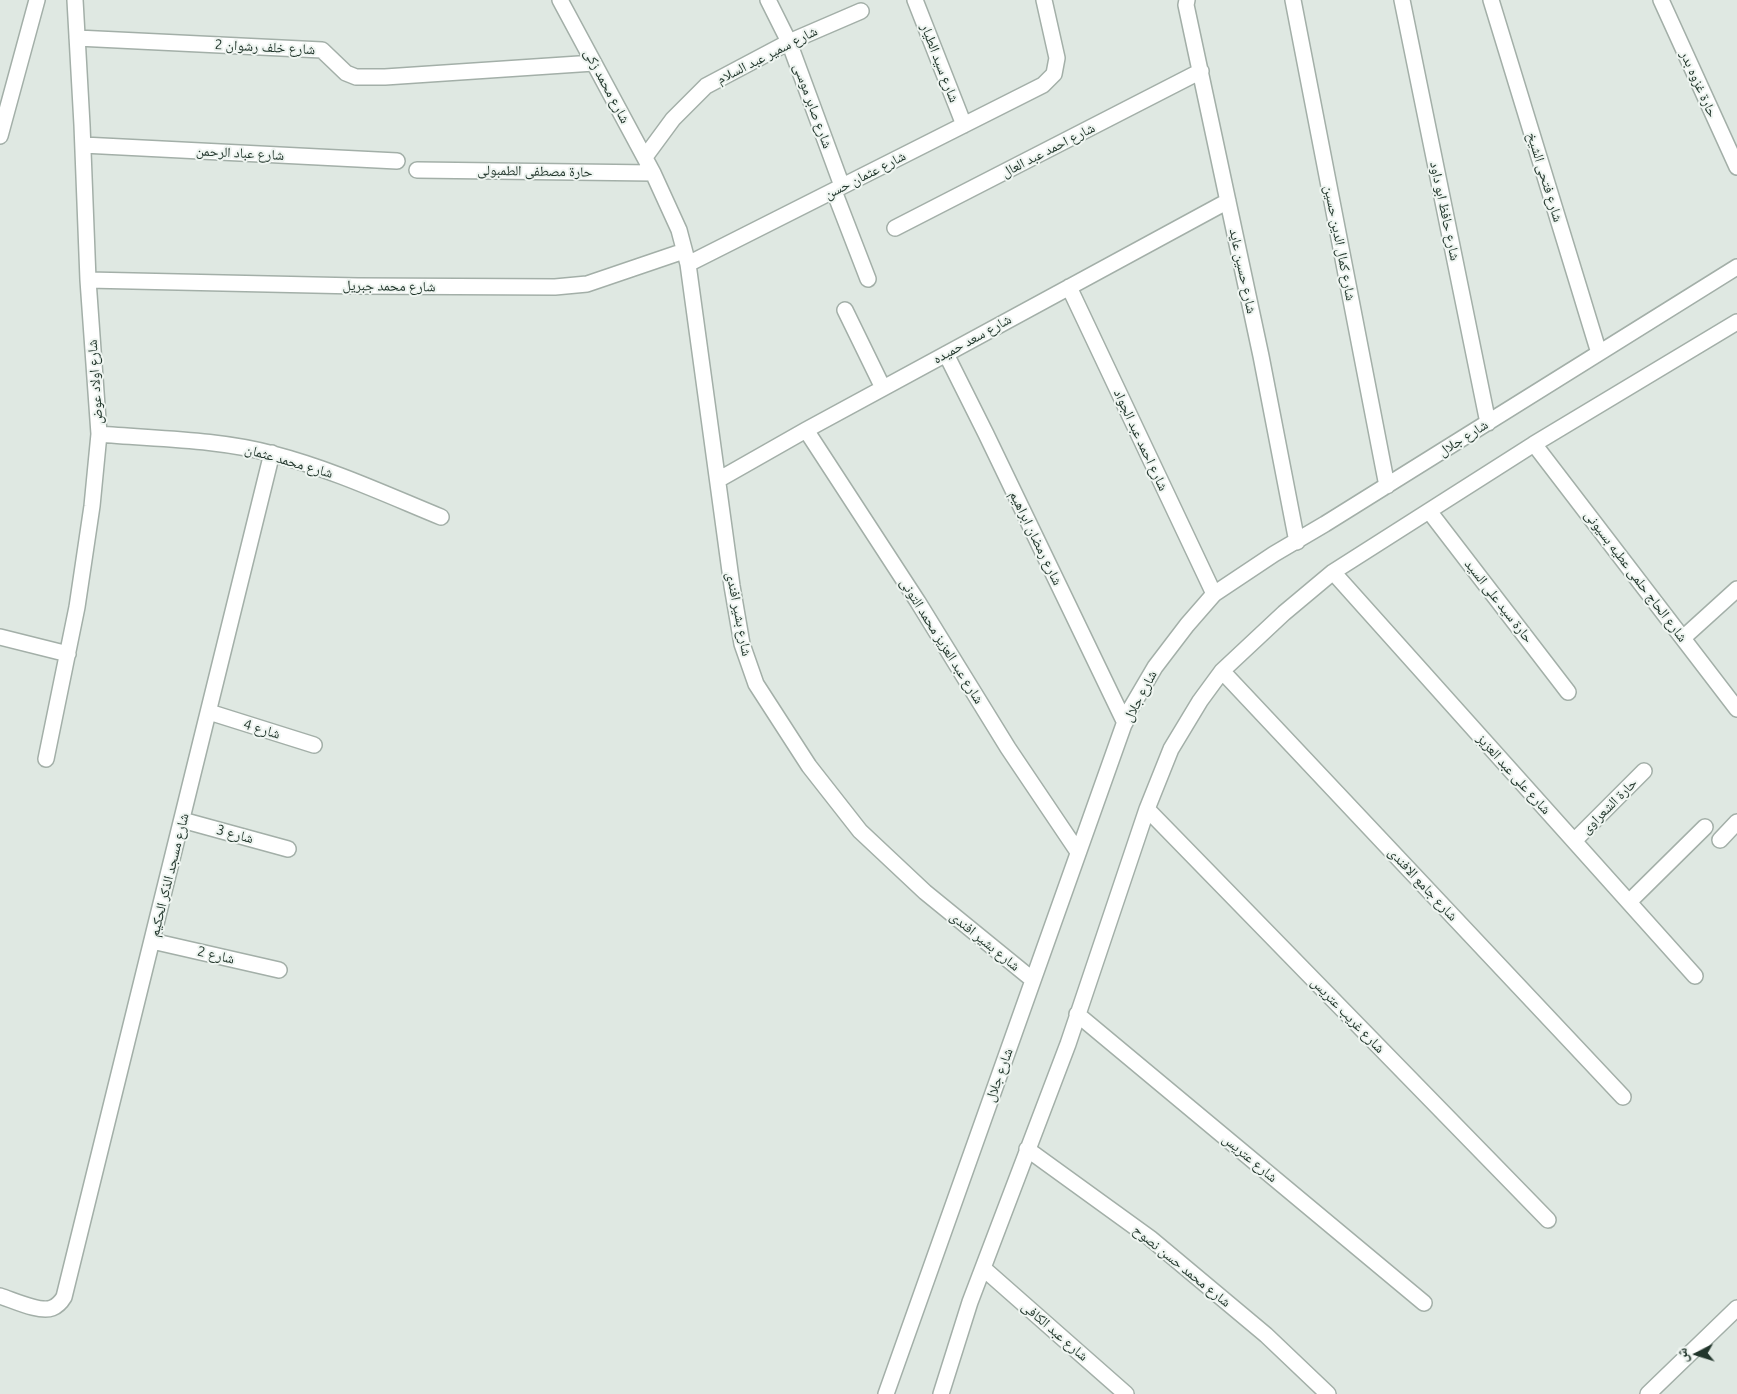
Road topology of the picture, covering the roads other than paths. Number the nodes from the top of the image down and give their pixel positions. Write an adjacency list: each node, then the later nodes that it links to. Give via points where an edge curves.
1 (37, 0): 18 (street)
2 (75, 0): 13 (street, شارع اولاد عوض)
3 (560, 0): 15 (street, شارع محمد زكى)
4 (768, 0): 14 (street, شارع صابر موسى)
5 (916, 0): 17 (street, شارع سيد الطيار)
6 (1044, 0): 17 (street, شارع عثمان حسن, via 1057,58 1054,74 1043,85)
7 (1186, 0): 16 (street, شارع حسين عايد)
8 (1293, 0): 44 (street, شارع كمال الدين حسين)
9 (1402, 0): 38 (street, شارع حافظ ابو داود)
10 (1491, 0): 35 (street, شارع فتحى الشيخ)
11 (1661, 0): 22 (street, حارة غزوه بدر)
12 (860, 10): 14 (street, شارع سمير عبد السلام)
13 (77, 38): 15 (street, شارع خلف رشوان 2, via 322,50 346,73 356,77); 19 (street, شارع اولاد عوض)
14 (789, 42): 20 (street, شارع سمير عبد السلام, via 706,86 673,119); 25 (street, شارع صابر موسى)
15 (594, 63): 20 (street, شارع محمد زكى)
16 (1201, 71): 26 (street, شارع حسين عايد); 27 (street, شارع احمد عبد العال)
17 (964, 125): 25 (street, شارع عثمان حسن)
18 (0, 136)
19 (83, 146): 21 (street, شارع عباد الرحمن); 31 (street, شارع اولاد عوض)
20 (645, 157): 24 (street, شارع محمد زكى)
21 (397, 161)
22 (1737, 167)
23 (417, 170): 24 (street, حارة مصطفى الطمبولى)
24 (653, 173): 28 (street, شارع بشير افندى, via 678,230)
25 (838, 188): 28 (street, شارع عثمان حسن); 30 (street, شارع صابر موسى)
26 (1228, 201): 32 (street, شارع سعد حميده); 47 (street, شارع حسين عايد)
27 (895, 228)
28 (686, 258): 31 (street, شارع محمد جبريل, via 587,284 554,287); 43 (street, شارع بشير افندى)
29 (1737, 267): 35 (street, شارع جلال)
30 (868, 279)
31 (88, 280): 40 (street, شارع اولاد عوض)
32 (1069, 287): 36 (street, شارع سعد حميده); 50 (street, شارع احمد عبد الجواد)
33 (845, 310): 37 (street)
34 (1737, 322): 41 (street)
35 (1599, 353): 38 (street, شارع جلال)
36 (946, 354): 37 (street, شارع سعد حميده); 58 (street, شارع رمضان ابراهيم)
37 (883, 388): 39 (street, شارع سعد حميده)
38 (1488, 423): 44 (street, شارع جلال)
39 (806, 430): 43 (street, شارع سعد حميده); 69 (street, شارع عبد العزيز محمد التونى)
40 (99, 434): 42 (street, شارع محمد عثمان, via 232,445); 53 (street, شارع اولاد عوض, via 90,516)
41 (1534, 444): 45 (street); 52 (street, شارع الحاج حلمى عطيه بسيونى)
42 (272, 453): 46 (street, شارع محمد عثمان, via 328,470); 57 (street, شارع مسجد الذكر الحكيم)
43 (718, 480): 74 (street, شارع بشير افندى, via 742,644 756,684 809,766 860,832 925,892)
44 (1387, 486): 47 (street, شارع جلال)
45 (1429, 511): 48 (street); 55 (street, حارة سيد على السيد)
46 (441, 517)
47 (1297, 542): 50 (street, شارع جلال)
48 (1333, 572): 54 (street); 67 (street, شارع على عبد العزيز)
49 (1737, 589): 52 (street)
50 (1214, 594): 58 (street, شارع جلال, via 1155,667)
51 (0, 637): 53 (street)
52 (1683, 638): 56 (street, شارع الحاج حلمى عطيه بسيونى)
53 (68, 654): 60 (street, شارع اولاد عوض)
54 (1222, 672): 62 (street, via 1171,749); 76 (street, شارع جامع الافندى)
55 (1568, 692)
56 (1737, 709)
57 (209, 712): 59 (street, شارع 4); 63 (street, شارع مسجد الذكر الحكيم)
58 (1125, 723): 69 (street, شارع جلال)
59 (314, 746)
60 (46, 759)
61 (1644, 771): 67 (street, حارة الشعراوى)
62 (1147, 809): 75 (street); 78 (street, شارع غريب عتريس)
63 (182, 820): 68 (street, شارع 3); 71 (street, شارع مسجد الذكر الحكيم)
64 (1737, 822): 66 (street)
65 (1705, 827): 70 (street)
66 (1720, 840)
67 (1574, 841): 70 (street, شارع على عبد العزيز)
68 (288, 849)
69 (1078, 852): 74 (street, شارع جلال)
70 (1629, 902): 73 (street, شارع على عبد العزيز)
71 (152, 941): 72 (street, شارع 2); 80 (street, شارع مسجد الذكر الحكيم, via 64,1297 51,1309 42,1310)
72 (280, 970)
73 (1695, 976)
74 (1033, 980): 83 (street, شارع جلال)
75 (1077, 1014): 77 (street); 81 (street, شارع عتريس)
76 (1623, 1097)
77 (1027, 1149): 79 (street); 86 (street, شارع محمد حسن نصوح, via 1150,1238 1266,1335)
78 (1548, 1220)
79 (983, 1268): 84 (street); 85 (street, شارع عبد الكافى)
80 (0, 1296)
81 (1424, 1303)
82 (1737, 1308): 87 (street)
83 (886, 1394)
84 (941, 1394)
85 (1126, 1394)
86 (1328, 1394)
87 (1648, 1394)

